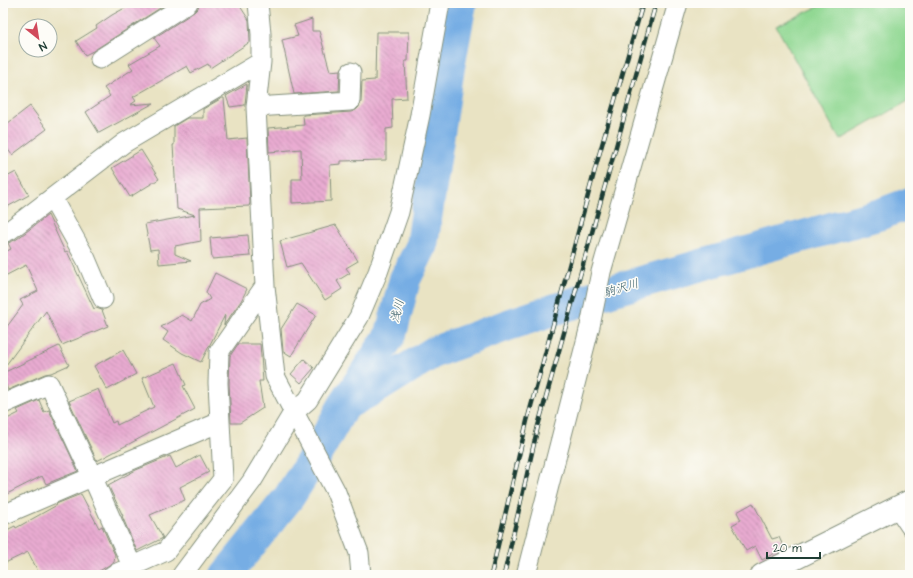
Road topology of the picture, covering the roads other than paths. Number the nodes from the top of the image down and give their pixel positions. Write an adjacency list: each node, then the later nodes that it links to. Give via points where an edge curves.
1 (188, 3): 5 (street)
2 (258, 3): 6 (street)
3 (440, 3): 14 (street, via 401,204 380,266 359,317 308,400)
4 (678, 3): 24 (street, via 601,272 590,326)
5 (100, 59)
6 (261, 62): 8 (street); 9 (street, via 124,143)
7 (351, 72): 8 (street, via 350,101)
8 (256, 107): 11 (street)
9 (52, 198): 10 (street); 12 (street, via 86,259)
10 (3, 233)
11 (265, 286): 14 (street, via 276,376); 15 (street, via 219,352)
12 (103, 299)
13 (3, 404): 16 (street, via 49,384)
14 (293, 413): 22 (street, via 252,481); 23 (street, via 336,492 359,552)
15 (220, 422): 16 (street); 20 (street, via 223,479 166,552)
16 (92, 476): 18 (street); 20 (street)
17 (904, 504): 19 (street); 25 (street)
18 (3, 515)
19 (910, 526)
20 (132, 566): 21 (street)
21 (112, 575)
22 (182, 575)
23 (361, 575)
24 (526, 575)
25 (762, 575)

